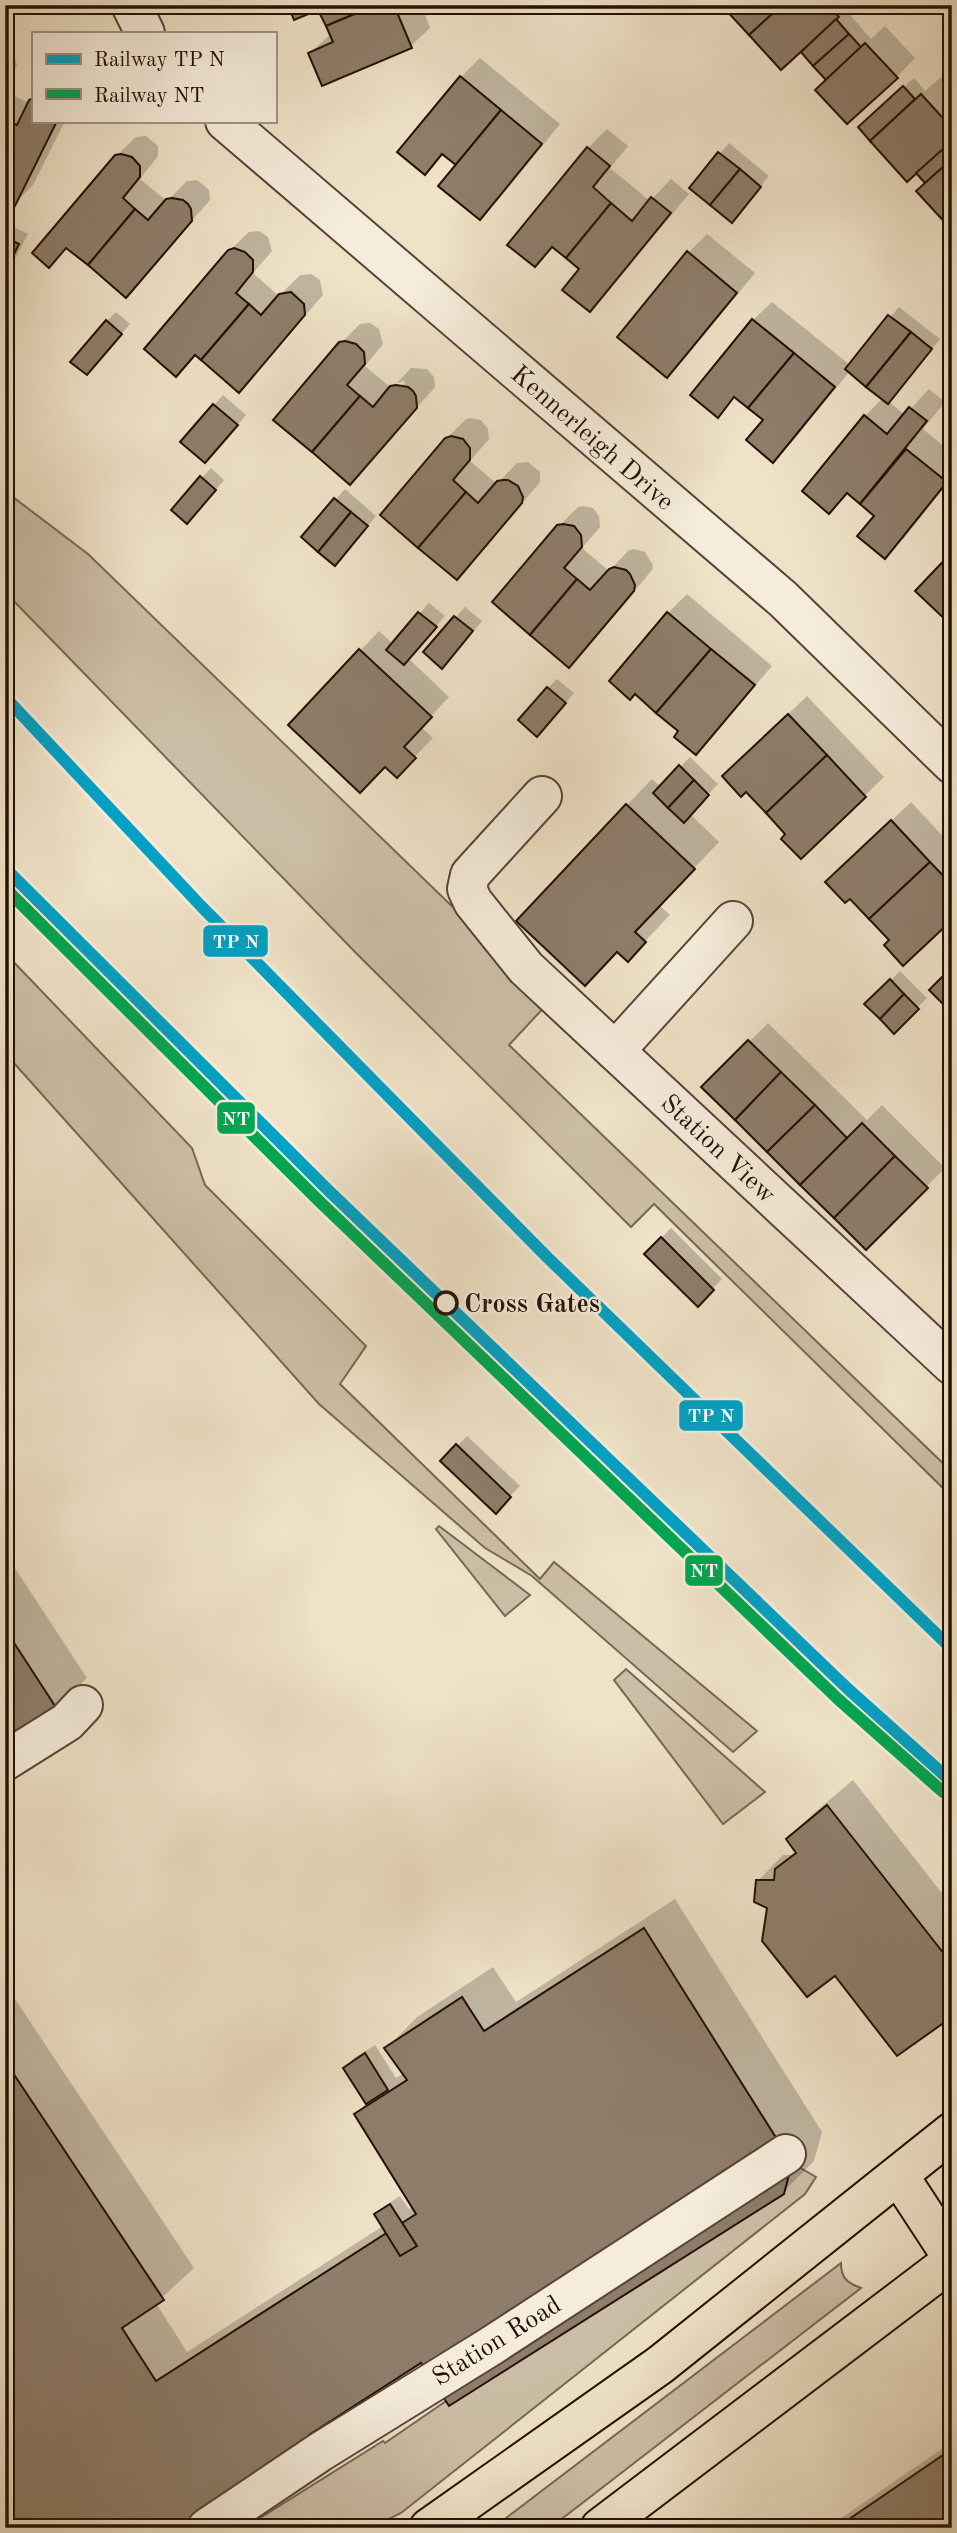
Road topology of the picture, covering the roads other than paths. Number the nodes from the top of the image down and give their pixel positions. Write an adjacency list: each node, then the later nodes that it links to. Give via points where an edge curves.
1 (131, 5): 2 (street)
2 (144, 32)
3 (226, 122): 4 (street, Kennerleigh Drive, via 783,599)
4 (952, 764)
5 (542, 796): 7 (street, Station View, via 470,875 467,889 526,968)
6 (733, 921): 7 (street)
7 (615, 1051): 8 (street, Station View)
8 (952, 1365)
9 (83, 1705): 10 (street, via 66,1722)
10 (5, 1761)
11 (952, 2132): 13 (main road)
12 (786, 2154): 15 (street, Station Road)
13 (899, 2176): 14 (main road); 16 (main road, via 660,2365)
14 (952, 2259): 17 (main road)
15 (208, 2528)
16 (429, 2528)
17 (600, 2528)

